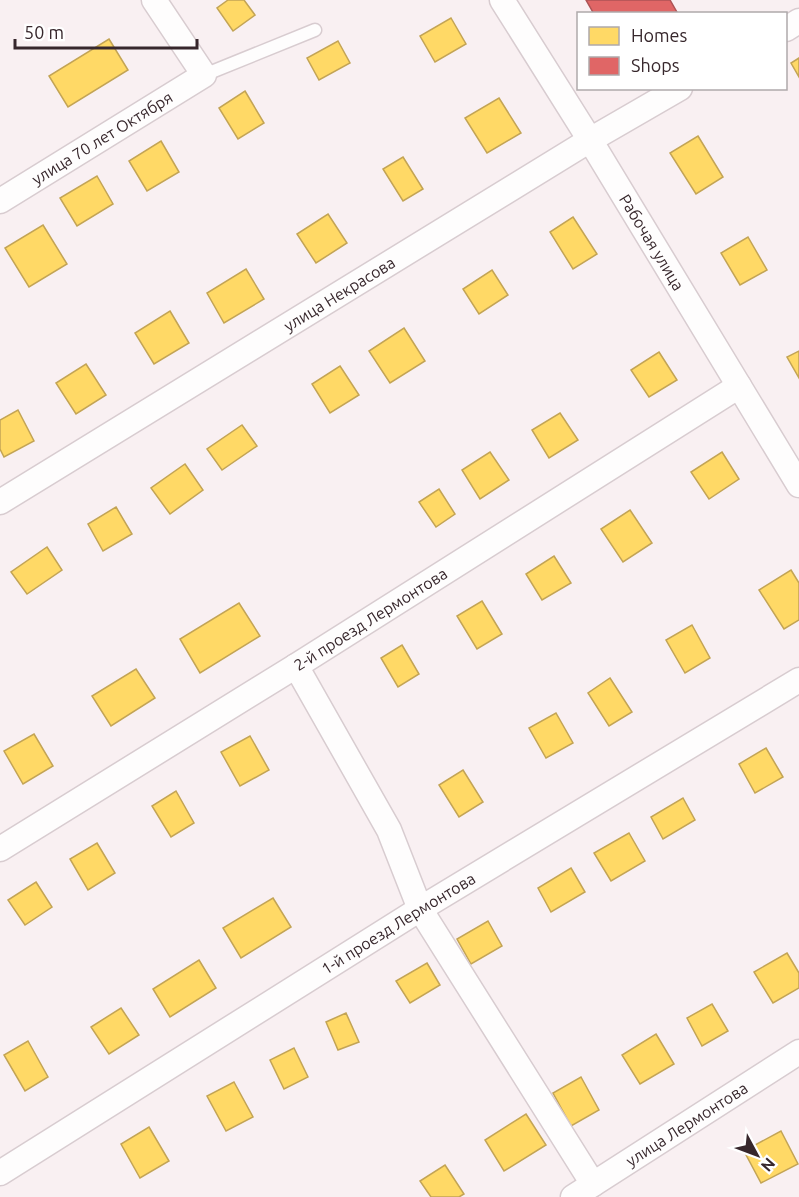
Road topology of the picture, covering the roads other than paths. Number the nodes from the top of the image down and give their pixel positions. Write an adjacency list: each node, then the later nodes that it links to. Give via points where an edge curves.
1 (154, 0): 4 (street)
2 (502, 0): 6 (street, Рабочая улица)
3 (315, 30): 4 (lane)
4 (204, 75): 7 (street, улица 70 лет Октября)
5 (677, 90): 6 (street, улица Некрасова)
6 (590, 140): 8 (street, Рабочая улица); 10 (street, улица Некрасова)
7 (0, 201)
8 (739, 386): 9 (street, Рабочая улица); 11 (street, 2-й проезд Лермонтова)
9 (799, 485)
10 (0, 502)
11 (296, 666): 13 (street, 2-й проезд Лермонтова); 14 (street, via 389,830)
12 (799, 680): 14 (street, 1-й проезд Лермонтова)
13 (0, 849)
14 (420, 909): 16 (street, 1-й проезд Лермонтова); 17 (street)
15 (799, 1052): 17 (street, улица Лермонтова)
16 (0, 1173)
17 (583, 1191)

